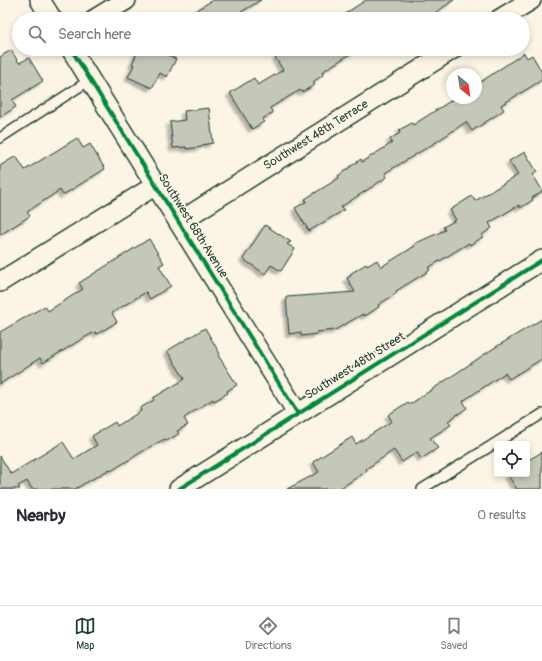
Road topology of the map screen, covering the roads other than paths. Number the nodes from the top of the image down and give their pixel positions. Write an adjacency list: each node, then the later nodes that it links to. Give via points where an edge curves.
1 (40, 0): 4 (street)
2 (126, 0): 5 (street)
3 (531, 0): 6 (street)
4 (48, 12)
5 (107, 12)
6 (511, 12)
7 (75, 56): 9 (street, Southwest 68th Avenue)
8 (442, 56): 12 (street, Southwest 48th Terrace)
9 (90, 80): 10 (lane); 11 (street, Southwest 68th Avenue)
10 (0, 138)
11 (156, 185): 12 (street, Southwest 68th Avenue); 14 (street)
12 (179, 222): 15 (street, Southwest 68th Avenue)
13 (542, 260): 15 (street, Southwest 48th Street)
14 (0, 282)
15 (298, 414): 17 (street, Southwest 48th Street)
16 (542, 414): 18 (lane)
17 (179, 489)
18 (422, 489)

